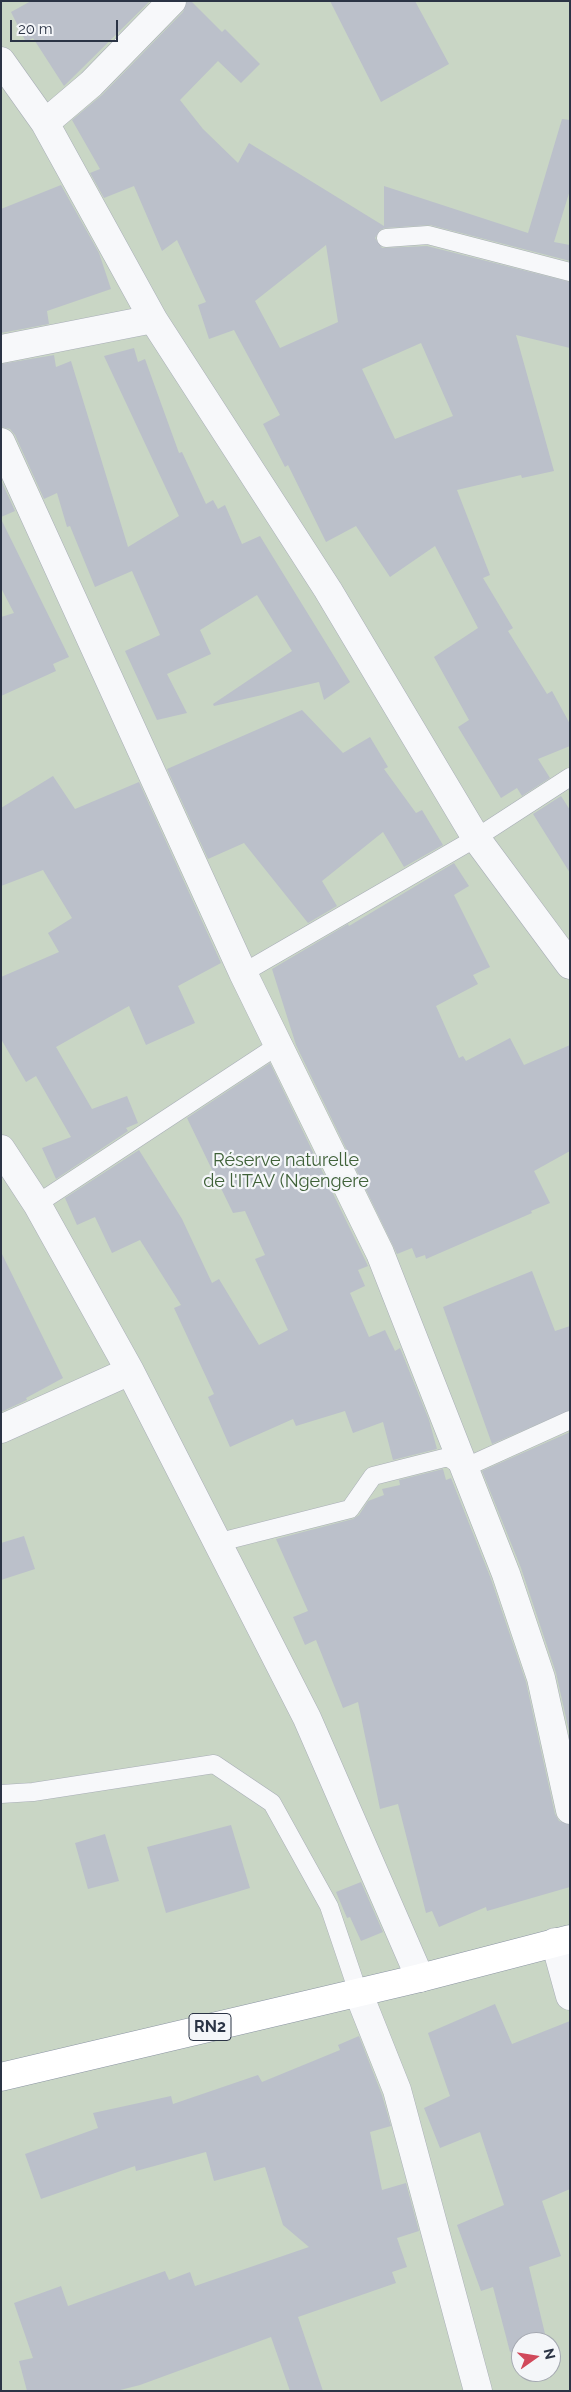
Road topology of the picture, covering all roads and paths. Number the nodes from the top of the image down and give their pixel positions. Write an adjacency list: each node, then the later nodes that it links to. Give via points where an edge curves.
1 (172, 1): 3 (street, via 91,84)
2 (1, 61): 3 (street)
3 (45, 123): 6 (street)
4 (386, 238): 5 (lane, via 428,235)
5 (570, 272)
6 (153, 319): 7 (street); 10 (street, via 328,590)
7 (1, 349)
8 (1, 442): 12 (street)
9 (570, 777): 10 (lane)
10 (476, 838): 11 (street); 12 (lane)
11 (570, 965)
12 (243, 974): 13 (street)
13 (277, 1046): 15 (lane); 19 (street, via 380,1253)
14 (1, 1149): 15 (street)
15 (37, 1204): 16 (street)
16 (130, 1370): 18 (street); 20 (street)
17 (570, 1420): 19 (lane)
18 (1, 1428)
19 (464, 1468): 20 (lane, via 448,1457 373,1476 350,1509); 22 (street, via 506,1574 541,1678)
20 (216, 1543): 24 (street, via 307,1718)
21 (1, 1794): 25 (lane, via 214,1764 272,1803 329,1906)
22 (570, 1810)
23 (563, 1940): 24 (highway, RN2); 26 (street)
24 (420, 1978): 25 (highway, RN2)
25 (358, 1992): 27 (highway, RN2); 28 (street, via 397,2090)
26 (570, 1996)
27 (1, 2077)
28 (478, 2391)

